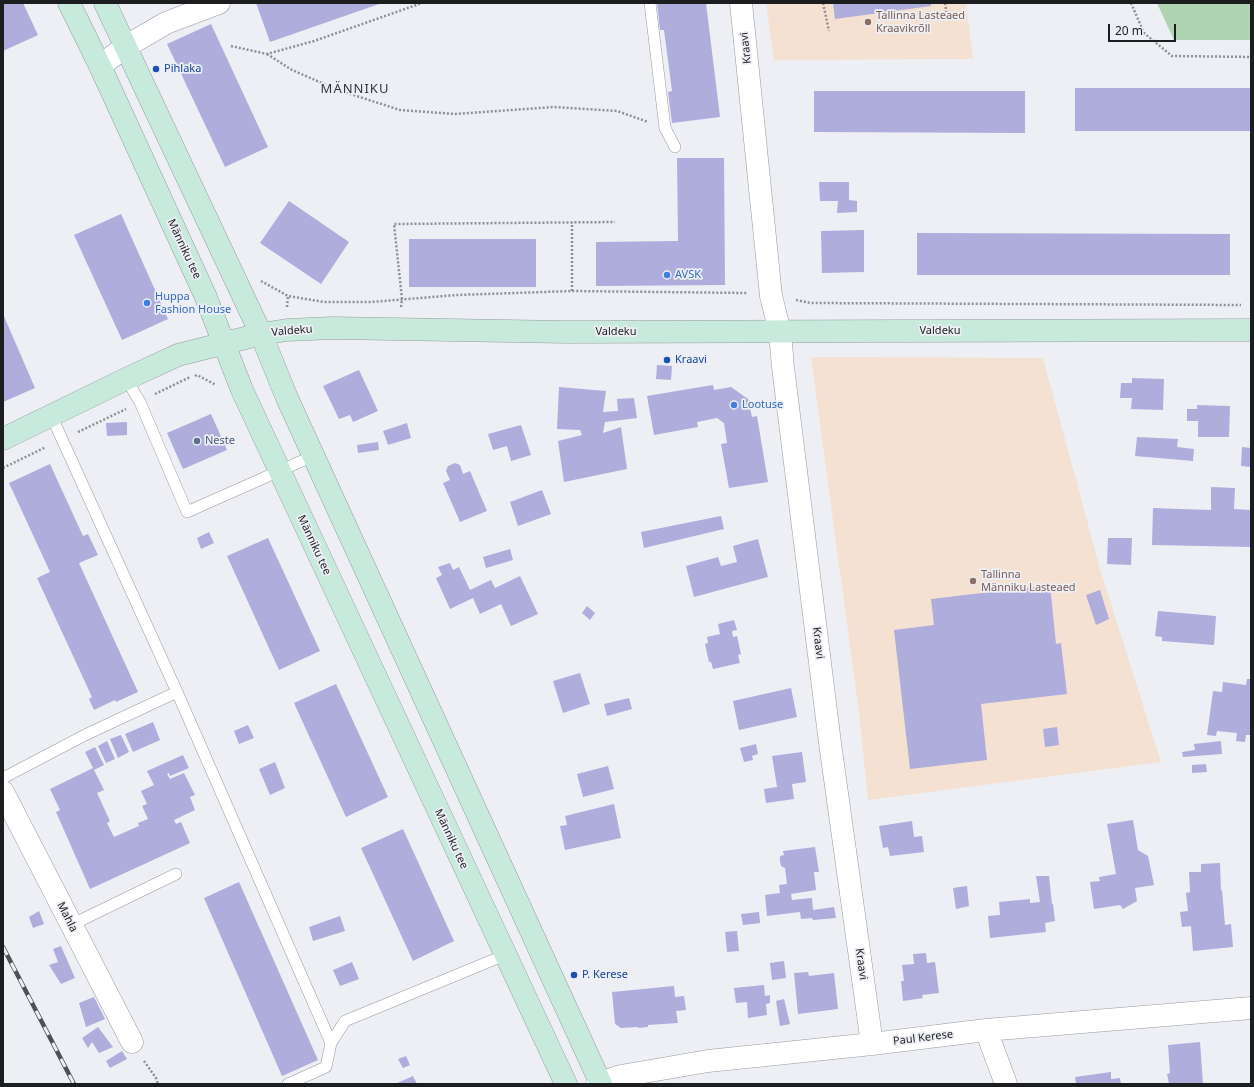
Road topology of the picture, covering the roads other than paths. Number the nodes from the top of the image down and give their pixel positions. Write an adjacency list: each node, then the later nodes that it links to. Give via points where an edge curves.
1 (69, 3): 7 (street, Männiku tee)
2 (104, 3): 6 (street)
3 (650, 3): 8 (lane, via 665,128)
4 (741, 3): 10 (street, Kraavi, via 771,296)
5 (215, 4): 6 (street, via 166,23)
6 (125, 47): 7 (street); 11 (street)
7 (100, 66): 12 (street, Männiku tee, via 205,295)
8 (675, 147)
9 (1251, 330): 10 (street, Valdeku)
10 (780, 332): 11 (street, Valdeku, via 333,328); 28 (street, Kraavi, via 782,366 830,743)
11 (261, 334): 12 (street, Valdeku); 16 (street)
12 (224, 343): 13 (street, Valdeku, via 178,355); 17 (street, Männiku tee, via 242,390)
13 (126, 379): 14 (street, Valdeku); 17 (lane, via 140,402 187,512)
14 (51, 416): 15 (street, Valdeku); 18 (lane)
15 (3, 439)
16 (313, 456): 17 (lane); 29 (street)
17 (279, 470): 23 (street, Männiku tee)
18 (177, 692): 19 (lane, via 85,735); 27 (lane)
19 (3, 778)
20 (3, 792): 22 (street, Mahla)
21 (176, 874): 22 (lane)
22 (71, 925): 26 (street, Mahla)
23 (505, 955): 27 (lane, via 345,1021); 31 (street, Männiku tee)
24 (1251, 1008): 25 (street, Paul Kerese)
25 (986, 1030): 28 (street, Paul Kerese); 32 (street)
26 (132, 1042)
27 (331, 1043): 30 (lane, via 326,1067)
28 (872, 1044): 29 (street, Paul Kerese, via 708,1060 621,1076)
29 (599, 1083)
30 (288, 1084)
31 (566, 1084)
32 (1006, 1084)

